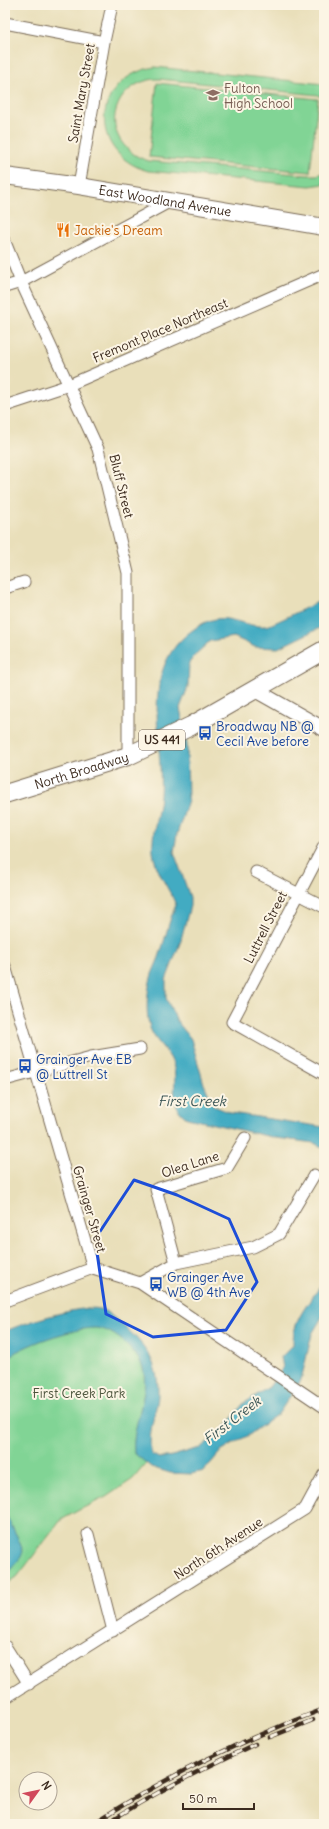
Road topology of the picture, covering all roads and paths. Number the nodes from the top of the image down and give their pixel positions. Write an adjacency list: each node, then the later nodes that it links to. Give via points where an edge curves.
1 (112, 5): 3 (street, Saint Mary Street)
2 (5, 23): 3 (street)
3 (104, 42): 5 (street, Saint Mary Street)
4 (5, 176): 5 (main road, East Woodland Avenue)
5 (79, 186): 6 (main road, East Woodland Avenue)
6 (172, 202): 7 (main road, East Woodland Avenue); 10 (street)
7 (324, 227)
8 (5, 242): 10 (street, Bluff Street)
9 (324, 274): 12 (street, Fremont Place Northeast)
10 (21, 282): 11 (street); 12 (street, Bluff Street)
11 (5, 287)
12 (69, 385): 13 (street, Fremont Place Northeast); 19 (street, Bluff Street, via 98,449 128,573)
13 (5, 406)
14 (24, 582): 15 (street)
15 (5, 588)
16 (324, 650): 17 (main road, North Broadway / US 441)
17 (255, 690): 18 (street); 19 (main road, North Broadway / US 441, via 191,726)
18 (324, 729)
19 (128, 756): 20 (main road, North Broadway / US 441)
20 (43, 782): 21 (main road); 22 (main road, North Broadway / US 441)
21 (5, 784)
22 (5, 794)
23 (324, 846): 25 (street, Luttrell Street)
24 (256, 872): 25 (street)
25 (298, 894): 26 (street); 30 (street, Luttrell Street, via 232,1022)
26 (324, 907)
27 (5, 966): 29 (street, Grainger Street)
28 (140, 1049): 29 (street, via 91,1057)
29 (36, 1071): 31 (street); 35 (street, Grainger Street)
30 (324, 1074)
31 (5, 1080)
32 (245, 1138): 34 (street, Olea Lane, via 227,1168 156,1189)
33 (314, 1175): 34 (street, via 279,1234 253,1247)
34 (176, 1263): 36 (street)
35 (93, 1268): 36 (street, Grainger Street); 37 (street)
36 (140, 1283): 38 (street, Grainger Street)
37 (5, 1301)
38 (324, 1407)
39 (324, 1474): 41 (street, North 6th Avenue, via 305,1509)
40 (88, 1534): 41 (street)
41 (113, 1631): 43 (street, North 6th Avenue)
42 (5, 1646): 43 (street)
43 (29, 1684): 44 (street, North 6th Avenue)
44 (5, 1698)

